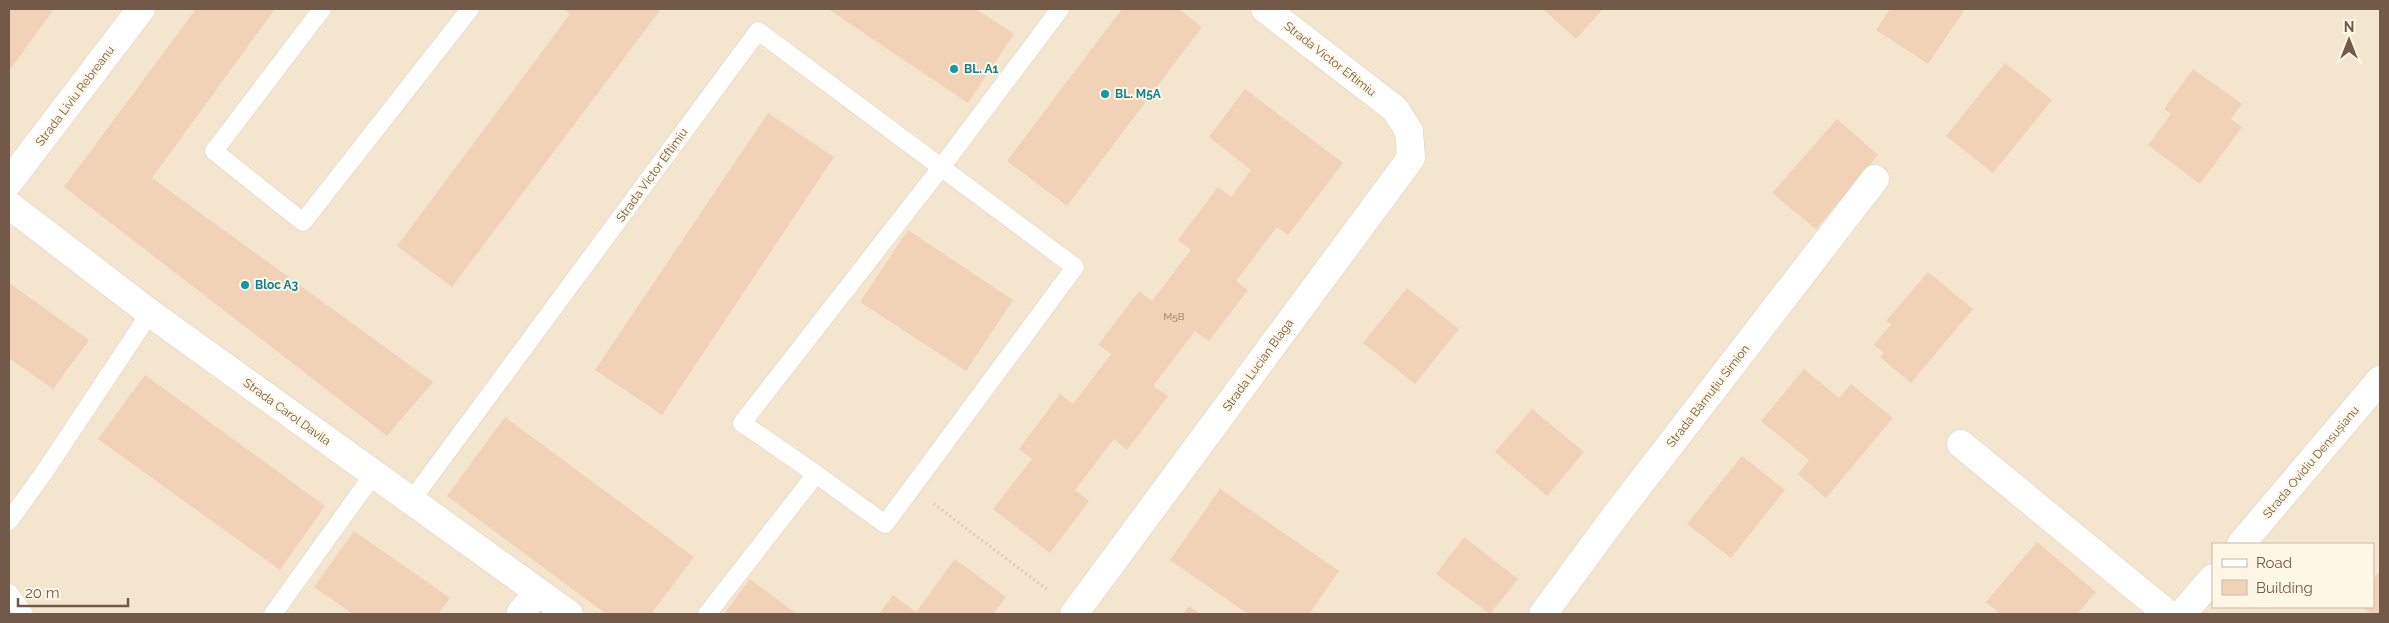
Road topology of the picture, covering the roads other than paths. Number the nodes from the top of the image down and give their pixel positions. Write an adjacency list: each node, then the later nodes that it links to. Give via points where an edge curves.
1 (141, 9): 9 (street, Strada Liviu Rebreanu)
2 (322, 9): 3 (lane, via 214,152 303,222)
3 (470, 9)
4 (1060, 9): 7 (lane)
5 (1265, 9): 6 (street, Strada Victor Eftimiu)
6 (1395, 109): 22 (street, Strada Lucian Blaga, via 1409,131 1411,158)
7 (940, 168): 14 (lane, via 742,423); 14 (lane, via 1075,267 885,524); 16 (lane, Strada Victor Eftimiu, via 758,31)
8 (1875, 179): 28 (street, Strada Bărnuțiu Simion)
9 (9, 182)
10 (9, 205): 11 (street, Strada Carol Davila)
11 (150, 313): 15 (street, Strada Carol Davila); 17 (lane)
12 (2380, 380): 18 (street, Strada Ovidiu Densușianu)
13 (1960, 444): 29 (street)
14 (816, 474): 27 (lane)
15 (373, 475): 16 (street, Strada Carol Davila); 24 (lane)
16 (411, 501): 20 (street, Strada Carol Davila)
17 (9, 522)
18 (2242, 543)
19 (2212, 579): 30 (street)
20 (537, 592): 25 (street); 26 (street, Strada Carol Davila)
21 (9, 593): 23 (lane)
22 (1075, 613)
23 (24, 614)
24 (273, 614)
25 (520, 614)
26 (569, 614)
27 (707, 614)
28 (1543, 614)
29 (2168, 614)
30 (2182, 614)

